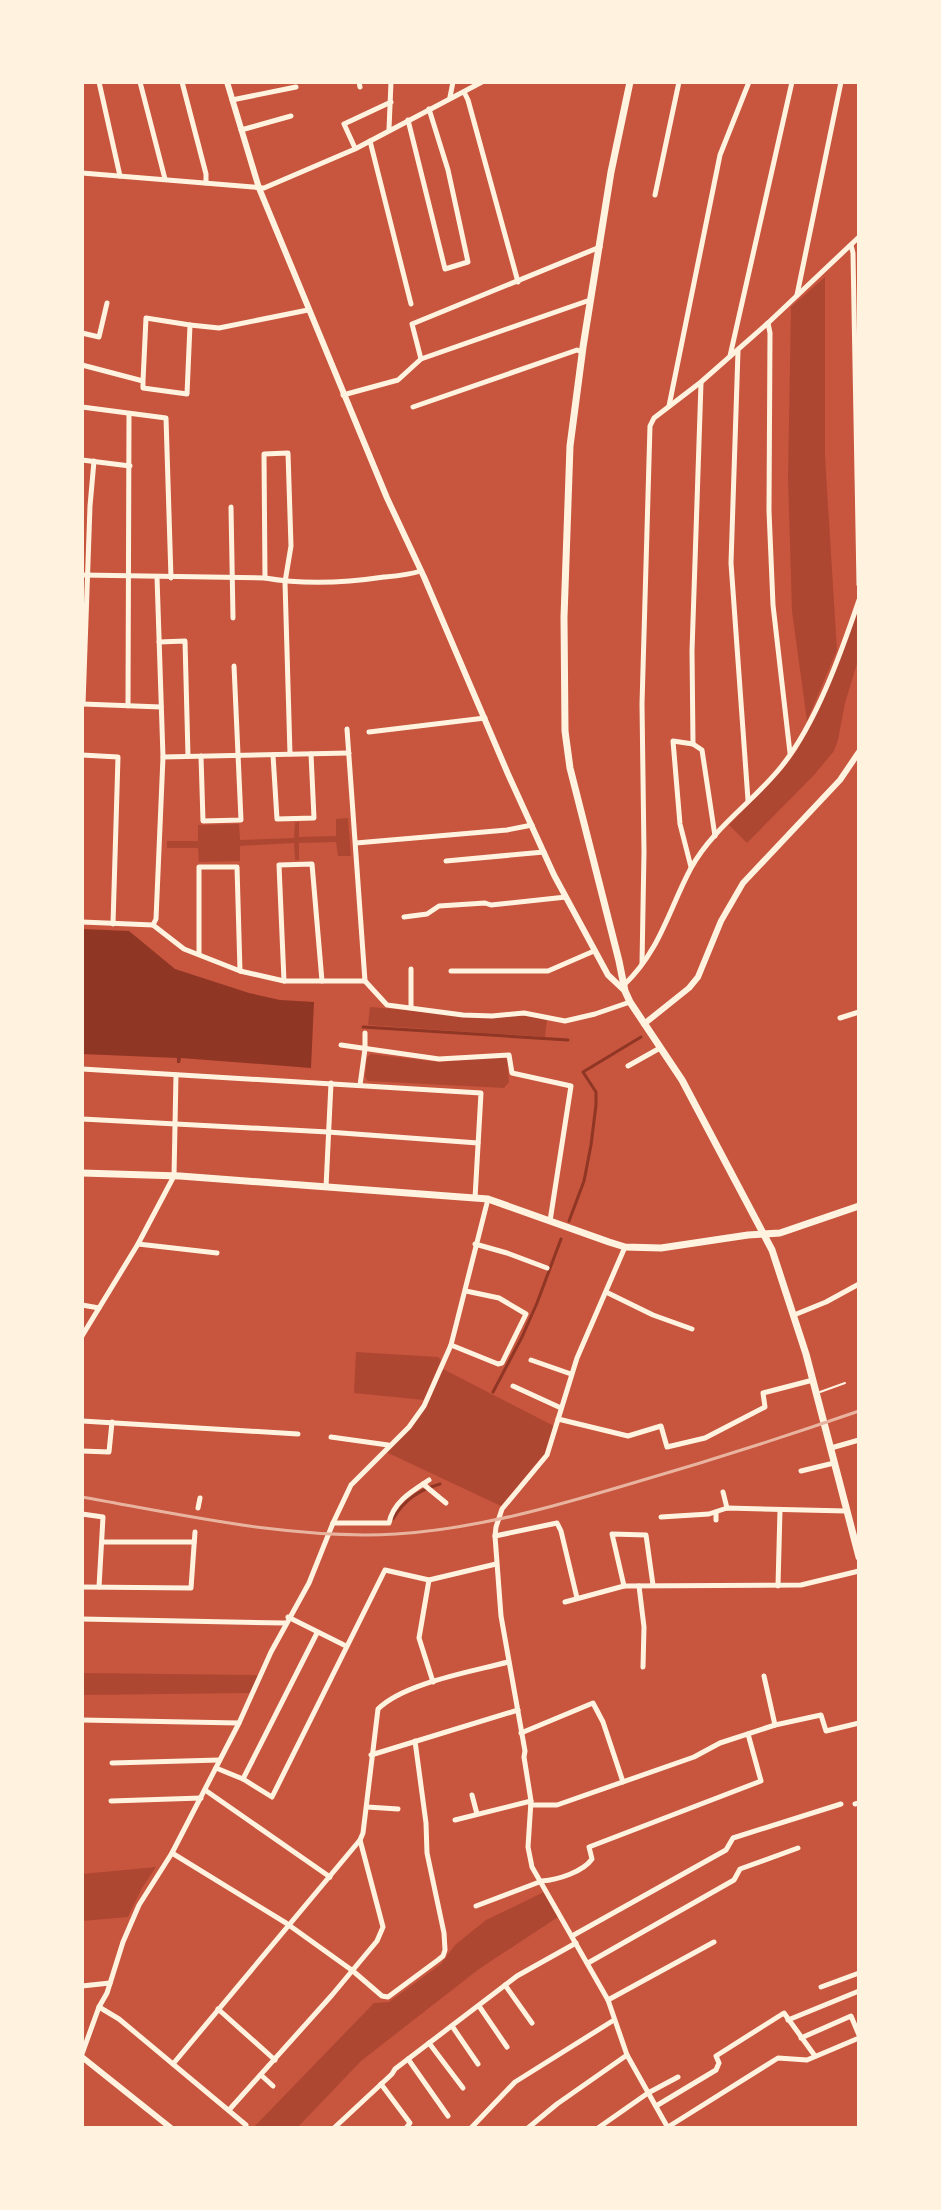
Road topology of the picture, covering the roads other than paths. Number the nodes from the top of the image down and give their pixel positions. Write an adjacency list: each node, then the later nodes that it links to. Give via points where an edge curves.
1 (99, 82): 26 (street)
2 (140, 82): 27 (street)
3 (182, 82): 28 (street)
4 (227, 82): 16 (street)
5 (391, 82): 17 (street)
6 (453, 82): 15 (street)
7 (482, 82): 14 (street)
8 (630, 82): 33 (main road)
9 (679, 82): 30 (street)
10 (749, 82): 53 (street, via 720,155)
11 (792, 82): 45 (street)
12 (841, 82): 35 (street)
13 (296, 87): 16 (street)
14 (464, 92): 15 (street); 34 (street)
15 (450, 98): 18 (street)
16 (232, 100): 21 (street)
17 (391, 102): 22 (street); 24 (street, via 344,124)
18 (429, 109): 20 (street); 20 (street, via 468,262 445,269)
19 (291, 116): 21 (street)
20 (408, 120): 22 (street)
21 (241, 130): 29 (street)
22 (388, 130): 23 (street)
23 (370, 141): 24 (street); 38 (street)
24 (355, 149): 29 (street)
25 (82, 173): 26 (street)
26 (120, 176): 27 (street)
27 (165, 179): 28 (street)
28 (206, 183): 29 (street)
29 (259, 188): 39 (street)
30 (655, 195)
31 (859, 237): 32 (street)
32 (851, 245): 35 (street); 67 (street)
33 (600, 247): 34 (street); 36 (main road)
34 (518, 282): 46 (street, via 412,324)
35 (797, 296): 40 (street)
36 (592, 299): 44 (main road); 46 (street)
37 (107, 303): 42 (street, via 99,337)
38 (411, 304)
39 (308, 310): 41 (street, via 219,328); 50 (street)
40 (768, 323): 43 (street); 86 (street, via 773,605)
41 (190, 325): 48 (street, via 146,318); 48 (street, via 187,394 143,388)
42 (82, 333)
43 (738, 350): 45 (street); 90 (street, via 731,563)
44 (583, 352): 52 (street); 111 (main road, via 568,484 565,731)
45 (729, 357): 49 (street)
46 (421, 359): 50 (street, via 398,380)
47 (82, 365): 48 (street)
48 (143, 381)
49 (701, 382): 53 (street); 78 (street)
50 (343, 395): 59 (street)
51 (82, 407): 54 (street)
52 (413, 407)
53 (669, 407): 104 (street, via 650,426)
54 (129, 415): 57 (street); 63 (street, via 166,418)
55 (82, 460): 56 (street)
56 (94, 461): 57 (street); 60 (street)
57 (130, 466): 61 (street)
58 (231, 507): 65 (street)
59 (421, 571): 66 (street, via 361,580); 75 (street)
60 (85, 576): 61 (street); 72 (street)
61 (130, 577): 62 (street); 73 (street)
62 (157, 577): 63 (street); 70 (street)
63 (171, 578): 65 (street)
64 (265, 578): 65 (street); 66 (street); 66 (street, via 264,454 288,453 291,546)
65 (232, 579): 69 (street)
66 (285, 582): 81 (street)
67 (859, 585)
68 (859, 600): 86 (street)
69 (233, 618)
70 (159, 642): 74 (street); 87 (street, via 185,641)
71 (234, 666): 84 (street)
72 (83, 704): 73 (street)
73 (128, 706): 74 (street)
74 (161, 707): 89 (street)
75 (485, 718): 77 (street); 91 (street)
76 (347, 729): 80 (street)
77 (369, 732)
78 (693, 744): 92 (street, via 702,750); 96 (street, via 673,741 680,824)
79 (859, 752): 116 (street, via 840,780 743,883 698,977)
80 (349, 753): 82 (street); 93 (street)
81 (290, 754): 82 (street); 85 (street)
82 (311, 754): 85 (street, via 314,818 277,819)
83 (82, 755): 100 (street, via 118,757)
84 (238, 755): 85 (street); 88 (street); 88 (street, via 241,820 203,821)
85 (273, 755)
86 (791, 755): 90 (street)
87 (188, 756): 88 (street); 89 (street)
88 (201, 756)
89 (163, 757): 101 (street)
90 (748, 801): 92 (street)
91 (532, 825): 93 (street); 94 (street)
92 (715, 836): 96 (street)
93 (356, 843): 110 (street)
94 (544, 852): 95 (street); 97 (street)
95 (446, 861)
96 (691, 867): 104 (street)
97 (566, 897): 98 (street, via 439,906 427,914); 102 (street)
98 (404, 917)
99 (82, 922): 100 (street)
100 (113, 924): 101 (street)
101 (153, 925): 103 (street)
102 (594, 951): 107 (street, via 548,971); 111 (street, via 608,975)
103 (199, 954): 106 (street); 106 (street, via 199,867 237,867)
104 (642, 964): 111 (street)
105 (411, 969): 113 (street)
106 (240, 971): 108 (street)
107 (451, 971)
108 (284, 981): 109 (street); 109 (street, via 279,865 312,864)
109 (322, 981): 110 (street)
110 (365, 981): 113 (street, via 387,1005)
111 (624, 988): 112 (main road)
112 (630, 1002): 113 (street, via 565,1021 524,1013 463,1015); 116 (main road)
113 (411, 1007)
114 (859, 1012): 115 (street)
115 (840, 1018)
116 (644, 1024): 119 (main road)
117 (365, 1033): 120 (street)
118 (341, 1045): 120 (street)
119 (661, 1047): 121 (street); 137 (main road)
120 (365, 1049): 125 (street); 136 (street, via 439,1059 509,1055 512,1073 571,1086)
121 (628, 1066)
122 (82, 1069): 123 (street)
123 (176, 1075): 124 (street); 127 (street)
124 (331, 1083): 125 (street); 128 (street)
125 (360, 1085): 129 (street, via 481,1093)
126 (82, 1119): 127 (street)
127 (175, 1125): 128 (street); 131 (street)
128 (328, 1132): 129 (street); 132 (street)
129 (478, 1143): 133 (street)
130 (82, 1173): 131 (main road)
131 (174, 1176): 132 (main road); 138 (street)
132 (326, 1187): 133 (main road)
133 (475, 1198): 134 (main road)
134 (488, 1199): 136 (main road); 139 (street)
135 (859, 1206): 137 (main road)
136 (550, 1221): 140 (main road)
137 (764, 1235): 140 (main road, via 661,1248); 148 (main road)
138 (138, 1244): 141 (street); 147 (street)
139 (475, 1244): 142 (street); 144 (street)
140 (625, 1247): 145 (street)
141 (217, 1253)
142 (547, 1268)
143 (859, 1284): 148 (street)
144 (466, 1291): 151 (street); 151 (street, via 499,1298 526,1314 502,1363)
145 (606, 1292): 149 (street); 153 (street)
146 (82, 1305): 147 (street)
147 (99, 1308): 150 (street)
148 (794, 1315): 154 (main road)
149 (692, 1329)
150 (82, 1336)
151 (451, 1345): 165 (street, via 424,1406)
152 (531, 1360): 153 (street)
153 (571, 1374): 158 (street)
154 (813, 1380): 157 (main road); 159 (street, via 763,1393 765,1407 705,1438 667,1447 661,1426 628,1436)
155 (845, 1383): 157 (lane)
156 (513, 1386): 158 (street)
157 (817, 1393): 166 (main road)
158 (561, 1408): 159 (street)
159 (558, 1419): 183 (street, via 547,1455 502,1509)
160 (82, 1421): 161 (street)
161 (112, 1422): 162 (street); 167 (street, via 109,1452)
162 (298, 1434)
163 (331, 1437): 165 (street)
164 (859, 1440): 166 (street)
165 (389, 1445): 181 (street, via 351,1485)
166 (831, 1448): 168 (main road)
167 (82, 1451)
168 (834, 1463): 169 (street); 176 (main road)
169 (801, 1471)
170 (723, 1492): 174 (street)
171 (200, 1498): 173 (street)
172 (446, 1503): 181 (street, via 426,1482 401,1500 389,1523)
173 (198, 1508)
174 (727, 1508): 175 (street); 177 (street)
175 (780, 1510): 176 (street); 193 (street)
176 (846, 1511): 186 (main road)
177 (716, 1512): 179 (street); 180 (street)
178 (82, 1514): 184 (street, via 103,1517)
179 (661, 1517)
180 (716, 1520)
181 (333, 1523): 199 (street, via 309,1583)
182 (195, 1532): 185 (street)
183 (495, 1536): 187 (street); 196 (street, via 557,1523)
184 (102, 1542): 185 (street); 195 (street)
185 (194, 1542): 195 (street, via 191,1588)
186 (859, 1557)
187 (497, 1564): 189 (street); 202 (street)
188 (859, 1571): 193 (street)
189 (429, 1580): 201 (street, via 385,1570); 205 (street, via 419,1638)
190 (653, 1585): 191 (street, via 646,1535 612,1534); 192 (street); 193 (street)
191 (624, 1586): 192 (street); 196 (street)
192 (639, 1586): 203 (street)
193 (778, 1586)
194 (82, 1587): 195 (street)
195 (99, 1587)
196 (577, 1598): 197 (street)
197 (565, 1602)
198 (82, 1619): 199 (street)
199 (287, 1620): 200 (street); 208 (street)
200 (317, 1633): 201 (street); 218 (street)
201 (346, 1646): 218 (street, via 272,1797)
202 (508, 1662): 205 (street); 206 (street)
203 (643, 1667)
204 (764, 1676): 210 (street)
205 (433, 1682): 214 (street, via 389,1698 378,1709)
206 (518, 1710): 211 (street); 213 (street)
207 (82, 1720): 208 (street)
208 (239, 1723): 215 (street)
209 (859, 1723): 210 (street, via 826,1731 821,1715)
210 (775, 1725): 212 (street)
211 (521, 1733): 219 (street, via 593,1703); 224 (street)
212 (748, 1734): 219 (street); 234 (street, via 761,1781 589,1847 588,1865)
213 (415, 1741): 214 (street); 240 (street)
214 (371, 1755): 226 (street)
215 (219, 1760): 216 (street); 217 (street)
216 (112, 1763)
217 (216, 1768): 218 (street); 220 (street)
218 (243, 1779)
219 (623, 1782): 224 (street, via 557,1805)
220 (205, 1790): 222 (street); 233 (street)
221 (472, 1795): 228 (street)
222 (201, 1798): 223 (street); 232 (street)
223 (111, 1801)
224 (531, 1803): 228 (street); 234 (street, via 528,1847)
225 (841, 1804): 237 (street, via 733,1838 726,1850)
226 (367, 1807): 227 (street); 230 (street)
227 (398, 1809)
228 (477, 1814): 229 (street)
229 (455, 1820)
230 (360, 1840): 233 (street); 242 (street, via 383,1927)
231 (798, 1848): 241 (street, via 740,1869 734,1880)
232 (172, 1853): 236 (street); 244 (street, via 139,1905)
233 (330, 1877): 236 (street)
234 (542, 1881): 235 (street); 237 (street)
235 (476, 1906)
236 (288, 1926): 242 (street); 252 (street)
237 (574, 1940): 241 (street); 245 (street)
238 (714, 1942): 249 (street)
239 (450, 1950): 240 (street)
240 (443, 1956): 242 (street, via 388,1997)
241 (588, 1963): 249 (street)
242 (353, 1971): 265 (street)
243 (859, 1973): 247 (street)
244 (110, 1983): 246 (street); 251 (street)
245 (505, 1985): 250 (street); 255 (street)
246 (82, 1986)
247 (821, 1987)
248 (859, 1991): 254 (street)
249 (608, 2000): 253 (street)
250 (479, 2006): 256 (street); 260 (street)
251 (99, 2007): 262 (street); 266 (street)
252 (218, 2009): 265 (street); 266 (street)
253 (614, 2020): 261 (street); 282 (street, via 515,2082)
254 (788, 2020): 258 (street); 274 (street, via 784,2013 716,2056 716,2070)
255 (532, 2023)
256 (452, 2026): 259 (street); 267 (street)
257 (859, 2036): 258 (street, via 851,2016); 263 (street)
258 (801, 2038): 263 (street)
259 (429, 2043): 264 (street); 272 (street)
260 (507, 2047)
261 (627, 2055): 273 (street); 283 (street)
262 (82, 2056): 279 (street)
263 (815, 2056): 278 (street, via 778,2058)
264 (408, 2059): 270 (street); 276 (street)
265 (275, 2060): 268 (street)
266 (173, 2064): 275 (street)
267 (478, 2064)
268 (261, 2075): 271 (street); 275 (street)
269 (678, 2077): 273 (street)
270 (381, 2084): 280 (street); 281 (street, via 410,2123)
271 (273, 2086)
272 (463, 2088)
273 (648, 2093): 274 (street); 284 (street)
274 (656, 2106): 278 (street)
275 (229, 2110): 277 (street)
276 (448, 2116)
277 (246, 2125)
278 (668, 2127)
279 (171, 2128)
280 (334, 2128)
281 (406, 2128)
282 (471, 2128)
283 (528, 2128)
284 (598, 2128)

